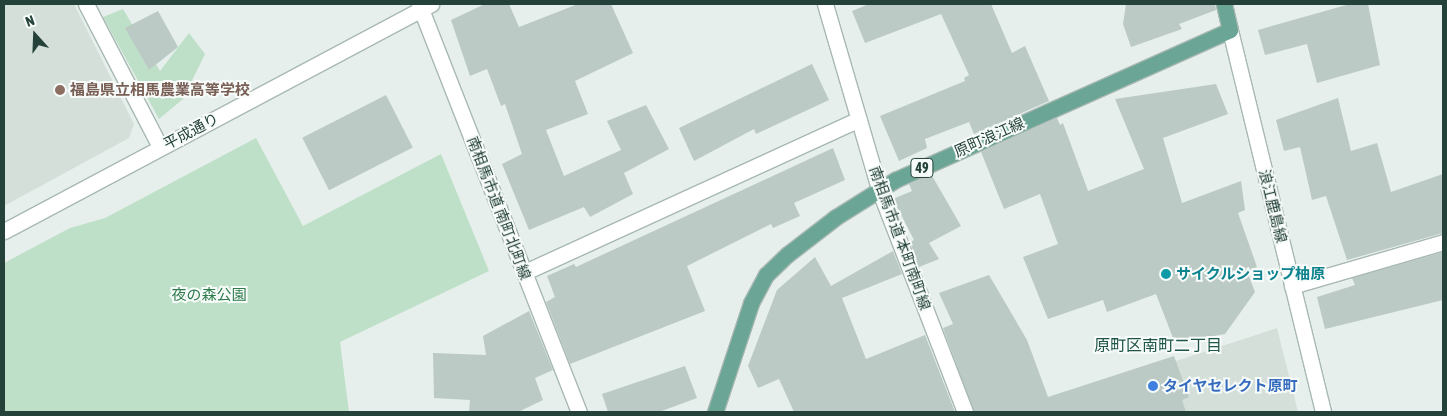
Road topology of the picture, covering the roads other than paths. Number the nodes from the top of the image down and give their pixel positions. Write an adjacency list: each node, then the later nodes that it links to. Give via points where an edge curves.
1 (86, 4): 7 (street)
2 (825, 4): 6 (street, 南相馬市道 本町南町線)
3 (1224, 4): 5 (main road)
4 (424, 5): 7 (street, 平成通り); 11 (street, 南相馬市道 南町北町線)
5 (1230, 30): 8 (main road, 原町浪江線 / 49); 12 (street, 浪江鹿島線)
6 (859, 118): 8 (street, 南相馬市道 本町南町線); 11 (street)
7 (160, 147): 9 (street, 平成通り)
8 (879, 189): 14 (main road, 原町浪江線 / 49, via 830,222 766,275 736,343); 15 (street, 南相馬市道 本町南町線)
9 (4, 231)
10 (1443, 242): 12 (street)
11 (525, 272): 13 (street, 南相馬市道 南町北町線)
12 (1292, 286): 16 (street, 浪江鹿島線)
13 (579, 412)
14 (715, 412)
15 (965, 412)
16 (1323, 412)

